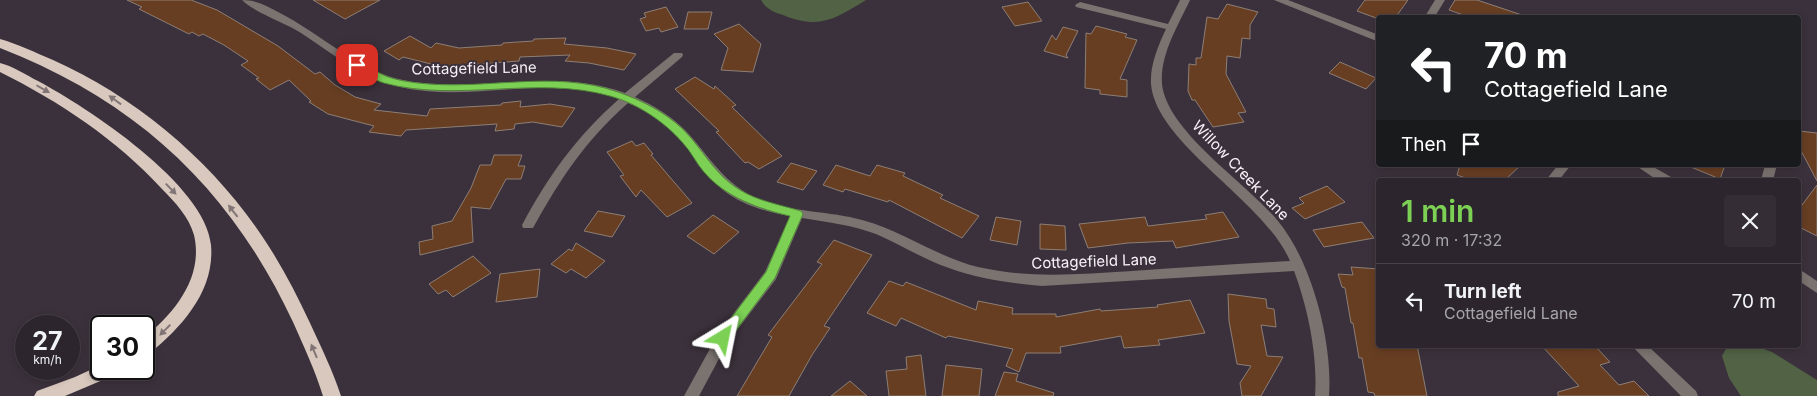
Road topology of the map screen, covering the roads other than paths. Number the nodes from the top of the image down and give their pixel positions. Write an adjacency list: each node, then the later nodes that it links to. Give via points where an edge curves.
1 (247, 0): 12 (street, Cottagefield Lane, via 295,25 373,75 402,84 445,87 546,83 585,87)
2 (1185, 0): 7 (street, Willow Creek Lane)
3 (1279, 0): 8 (street)
4 (1440, 0): 6 (street)
5 (1080, 5): 7 (street)
6 (1431, 15)
7 (1172, 28): 19 (street, Willow Creek Lane, via 1157,70 1157,85 1166,111 1188,139 1275,227)
8 (1376, 38)
9 (0, 43): 26 (highway, one-way to 9, via 312,346 274,269 255,238 204,176 142,120 105,94 74,76)
10 (678, 55): 12 (street)
11 (0, 67): 22 (highway, one-way to 22, via 41,88 138,155 176,194 196,222 204,260 198,282 178,318)
12 (628, 98): 17 (street, Cottagefield Lane, via 675,128 709,170 736,193); 18 (street, via 571,155)
13 (1563, 167): 15 (street)
14 (1644, 167): 16 (street)
15 (1554, 178)
16 (1664, 178)
17 (797, 214): 19 (street, Cottagefield Lane, via 859,223 962,268 1013,279 1065,281); 27 (street, via 771,275 723,338)
18 (528, 225)
19 (1299, 266): 28 (street, Willow Creek Lane, via 1321,350)
20 (1801, 276): 21 (street)
21 (1817, 288)
22 (155, 338)
23 (1641, 348): 29 (street)
24 (90, 379): 25 (highway)
25 (43, 396)
26 (332, 396)
27 (691, 396)
28 (1322, 396)
29 (1691, 396)

